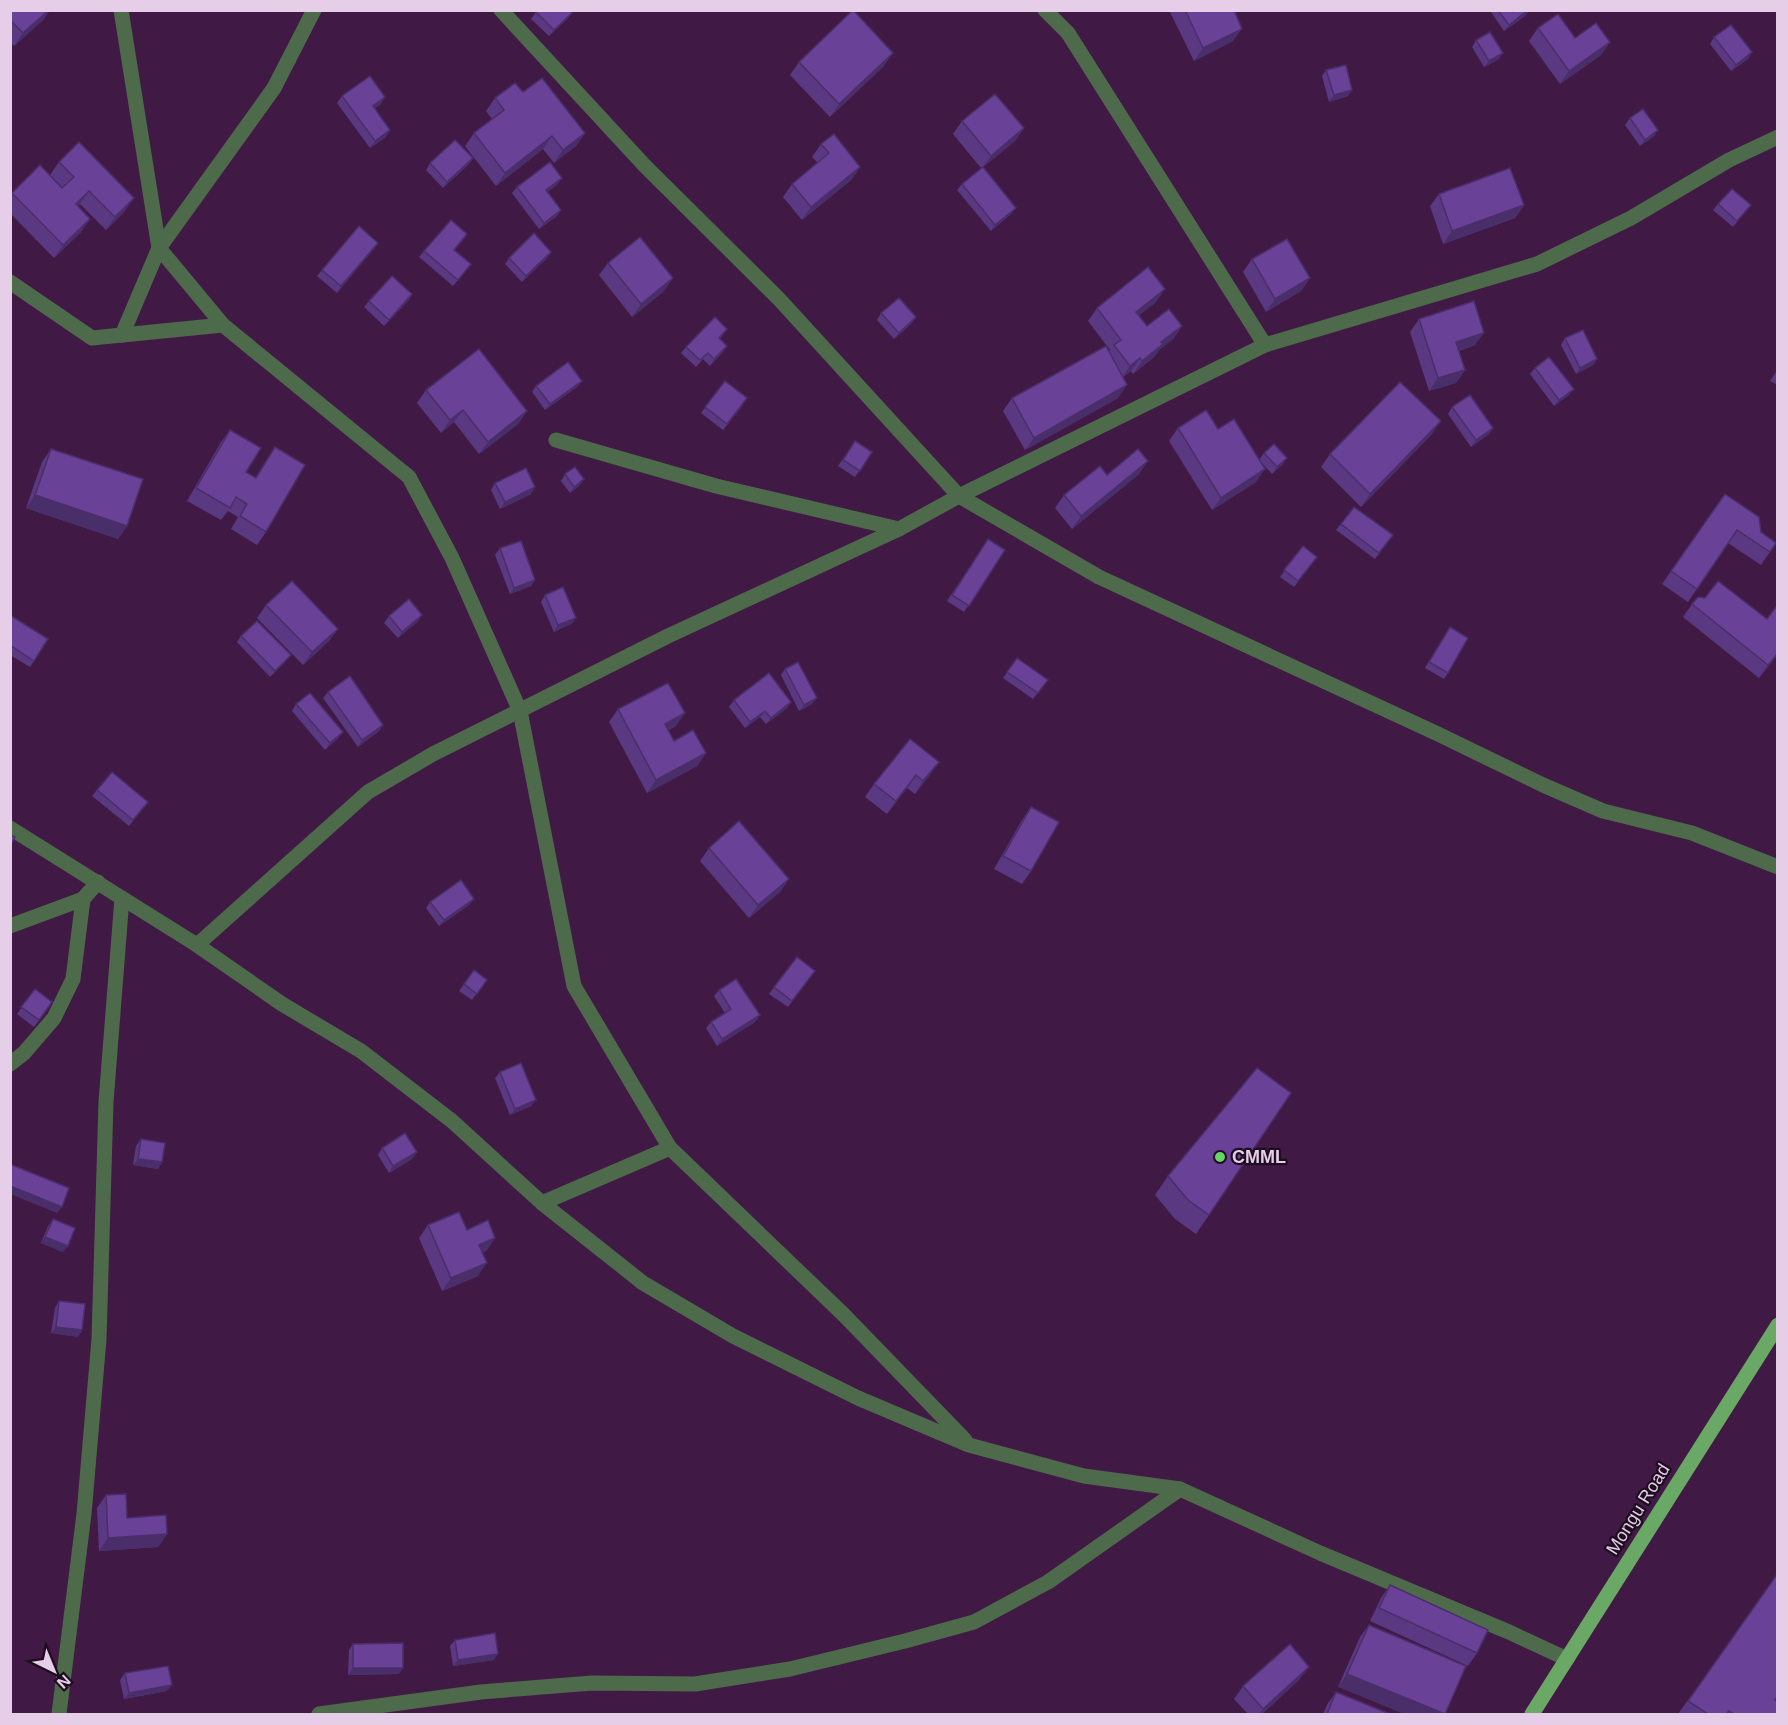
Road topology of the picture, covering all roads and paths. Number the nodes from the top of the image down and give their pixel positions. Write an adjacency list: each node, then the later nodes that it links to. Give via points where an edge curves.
1 (121, 10): 6 (street)
2 (314, 10): 6 (street, via 274,88)
3 (501, 10): 12 (street, via 645,166 780,299)
4 (1045, 10): 10 (street, via 1068,33)
5 (1778, 137): 10 (street, via 1730,160 1631,218 1537,264)
6 (159, 248): 8 (street); 9 (street)
7 (10, 282): 9 (street, via 92,338)
8 (223, 325): 9 (street); 14 (street, via 409,477 452,558)
9 (122, 335)
10 (1265, 345): 12 (street)
11 (556, 440): 13 (street, via 716,486)
12 (958, 496): 13 (street); 16 (street, via 1099,577 1543,785 1603,811 1692,833)
13 (899, 529): 14 (street, via 668,636)
14 (520, 711): 21 (street, via 368,792); 23 (street, via 574,986)
15 (10, 828): 17 (street)
16 (1778, 867)
17 (98, 882): 18 (street); 19 (street)
18 (83, 898): 20 (street); 22 (street, via 73,980 54,1018)
19 (122, 898): 21 (street); 29 (street, via 106,1102 99,1340 84,1514)
20 (10, 926)
21 (197, 945): 24 (street, via 361,1052 452,1121)
22 (10, 1064)
23 (670, 1148): 24 (street); 26 (street, via 844,1316)
24 (542, 1203): 26 (street, via 643,1283 733,1336 858,1398)
25 (1778, 1325): 28 (main road, Mongu Road)
26 (969, 1445): 27 (street, via 1084,1476)
27 (1180, 1489): 28 (street); 30 (street, via 1048,1582 974,1622 905,1641 790,1669 694,1684 592,1683 481,1692)
28 (1567, 1659): 31 (main road, Mongu Road)
29 (60, 1714)
30 (319, 1714)
31 (1532, 1714)

